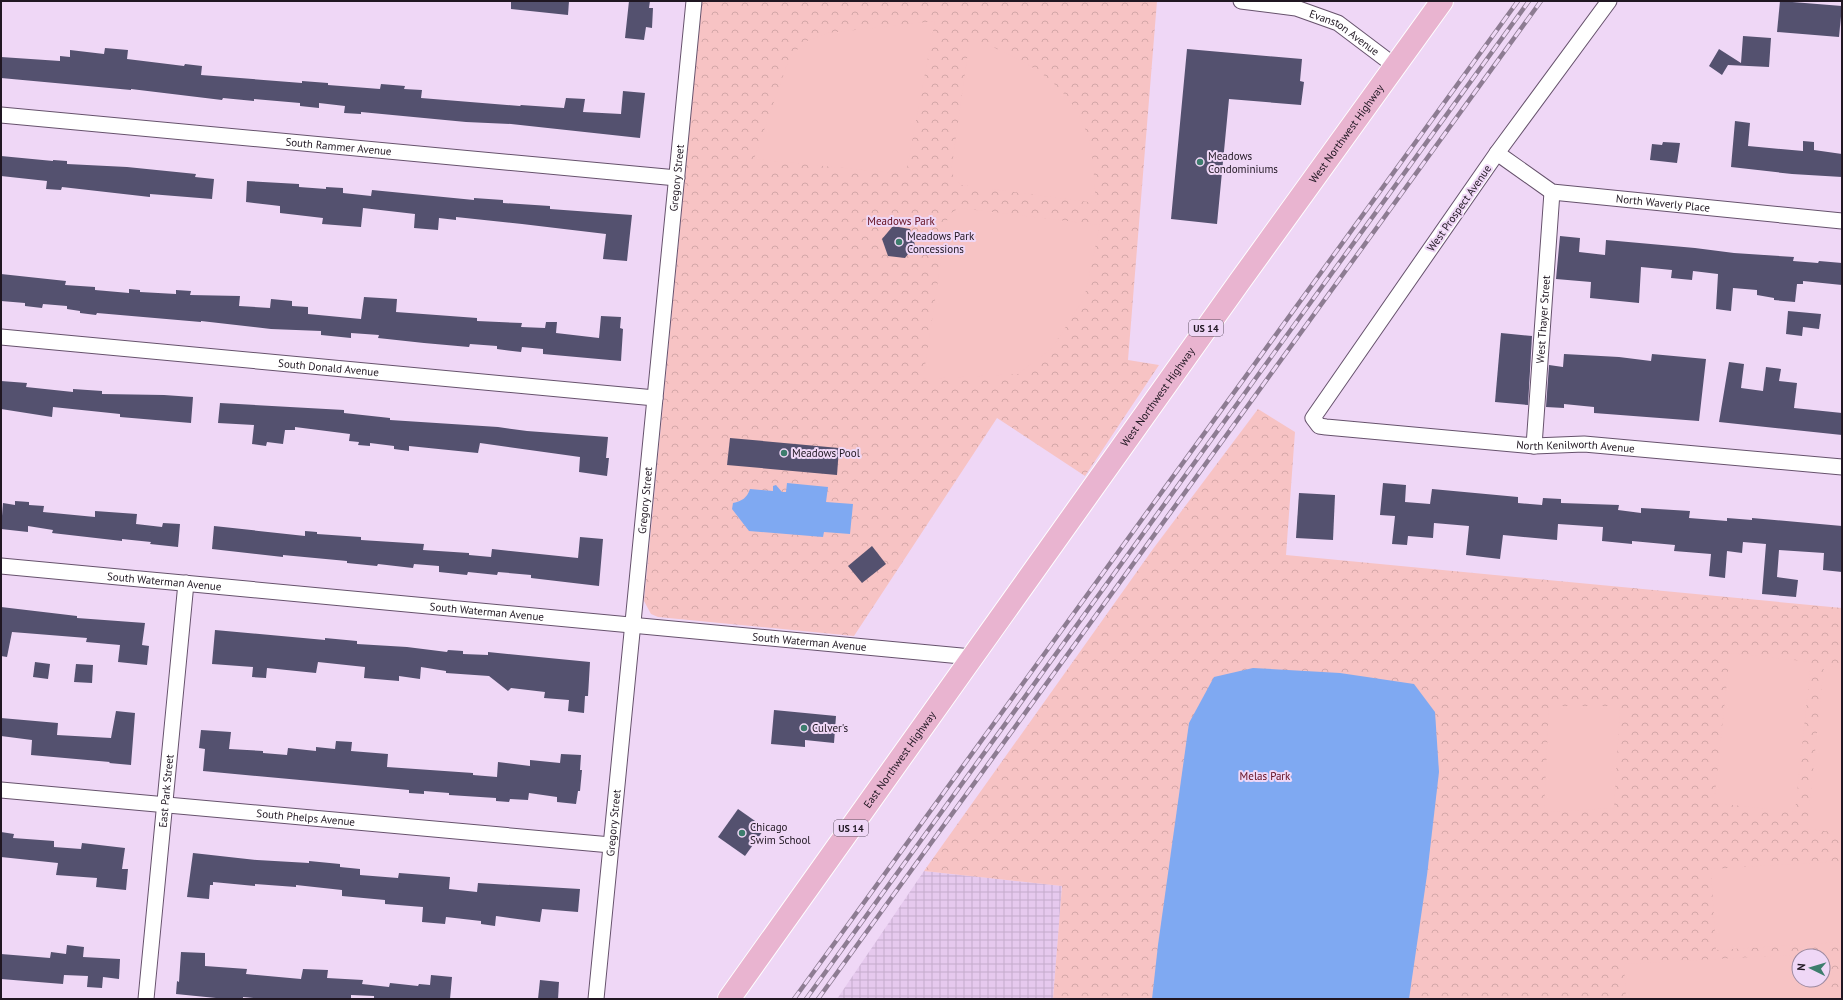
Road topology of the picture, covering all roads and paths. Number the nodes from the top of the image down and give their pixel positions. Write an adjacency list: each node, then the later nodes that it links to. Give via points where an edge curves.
1 (694, 1): 8 (street, Gregory Street)
2 (1241, 1): 5 (street, Evanston Avenue, via 1296,8 1338,23)
3 (1442, 1): 5 (main road, West Northwest Highway / US 14)
4 (1609, 1): 7 (street, West Prospect Avenue)
5 (1396, 66): 19 (main road, West Northwest Highway / US 14)
6 (1, 115): 8 (street, South Rammer Avenue)
7 (1497, 153): 9 (street, North Waverly Place); 13 (street, West Prospect Avenue)
8 (677, 178): 12 (street, Gregory Street)
9 (1552, 192): 10 (street, North Waverly Place); 14 (street, West Thayer Street)
10 (1842, 221)
11 (1, 337): 12 (street, South Donald Avenue)
12 (655, 398): 18 (street, Gregory Street)
13 (1313, 418): 14 (street, North Kenilworth Avenue, via 1320,426 1326,427)
14 (1534, 446): 15 (street, North Kenilworth Avenue, via 1584,444)
15 (1842, 467)
16 (1, 566): 17 (street, South Waterman Avenue)
17 (186, 583): 18 (street, South Waterman Avenue); 21 (street, East Park Street)
18 (633, 625): 19 (street, South Waterman Avenue); 22 (street, Gregory Street)
19 (972, 657): 25 (main road, East Northwest Highway / US 14)
20 (1, 790): 21 (street, South Phelps Avenue)
21 (165, 805): 22 (street, South Phelps Avenue); 23 (street, East Park Street)
22 (611, 845): 24 (street, Gregory Street)
23 (146, 999)
24 (596, 999)
25 (730, 999)

